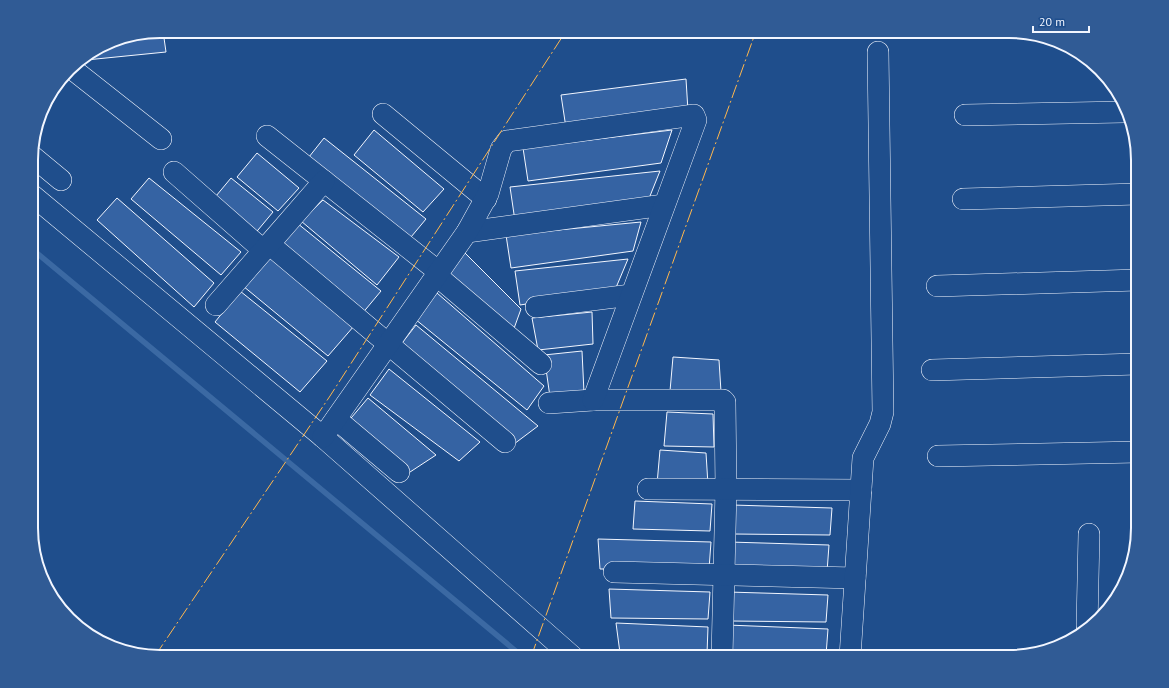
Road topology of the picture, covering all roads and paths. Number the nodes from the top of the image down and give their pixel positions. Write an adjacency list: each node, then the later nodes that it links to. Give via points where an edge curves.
1 (878, 52): 39 (street, via 883,412 880,424 863,458)
2 (76, 72): 7 (street)
3 (1121, 112): 5 (street)
4 (383, 114): 13 (street)
5 (965, 115)
6 (267, 136): 11 (street)
7 (161, 139)
8 (38, 161): 10 (street)
9 (174, 172): 18 (street)
10 (61, 180)
11 (324, 181): 18 (street); 19 (street)
12 (1131, 194): 14 (street)
13 (486, 199): 16 (street, via 501,149 506,141 694,115 696,120); 17 (street)
14 (963, 199)
15 (38, 200): 32 (street)
16 (664, 205): 17 (street); 22 (street)
17 (467, 232): 19 (street)
18 (266, 247): 23 (street); 25 (street)
19 (437, 273): 25 (street); 26 (street)
20 (1131, 280): 21 (street)
21 (937, 286)
22 (631, 295): 24 (street); 29 (street)
23 (216, 305)
24 (536, 307)
25 (388, 343): 31 (street); 33 (street)
26 (542, 364)
27 (1131, 364): 28 (street)
28 (932, 370)
29 (593, 400): 30 (street); 38 (street, via 723,400 726,404)
30 (549, 403)
31 (336, 419): 32 (street); 36 (street)
32 (323, 437): 45 (street)
33 (505, 442)
34 (1131, 452): 35 (street)
35 (938, 456)
36 (399, 472)
37 (648, 489): 38 (street)
38 (726, 489): 39 (street); 42 (street)
39 (861, 490): 43 (street)
40 (1089, 534): 44 (street)
41 (614, 572): 42 (street)
42 (724, 575): 43 (street); 46 (street)
43 (855, 578): 47 (street)
44 (1087, 621)
45 (565, 650)
46 (722, 650)
47 (850, 650)

